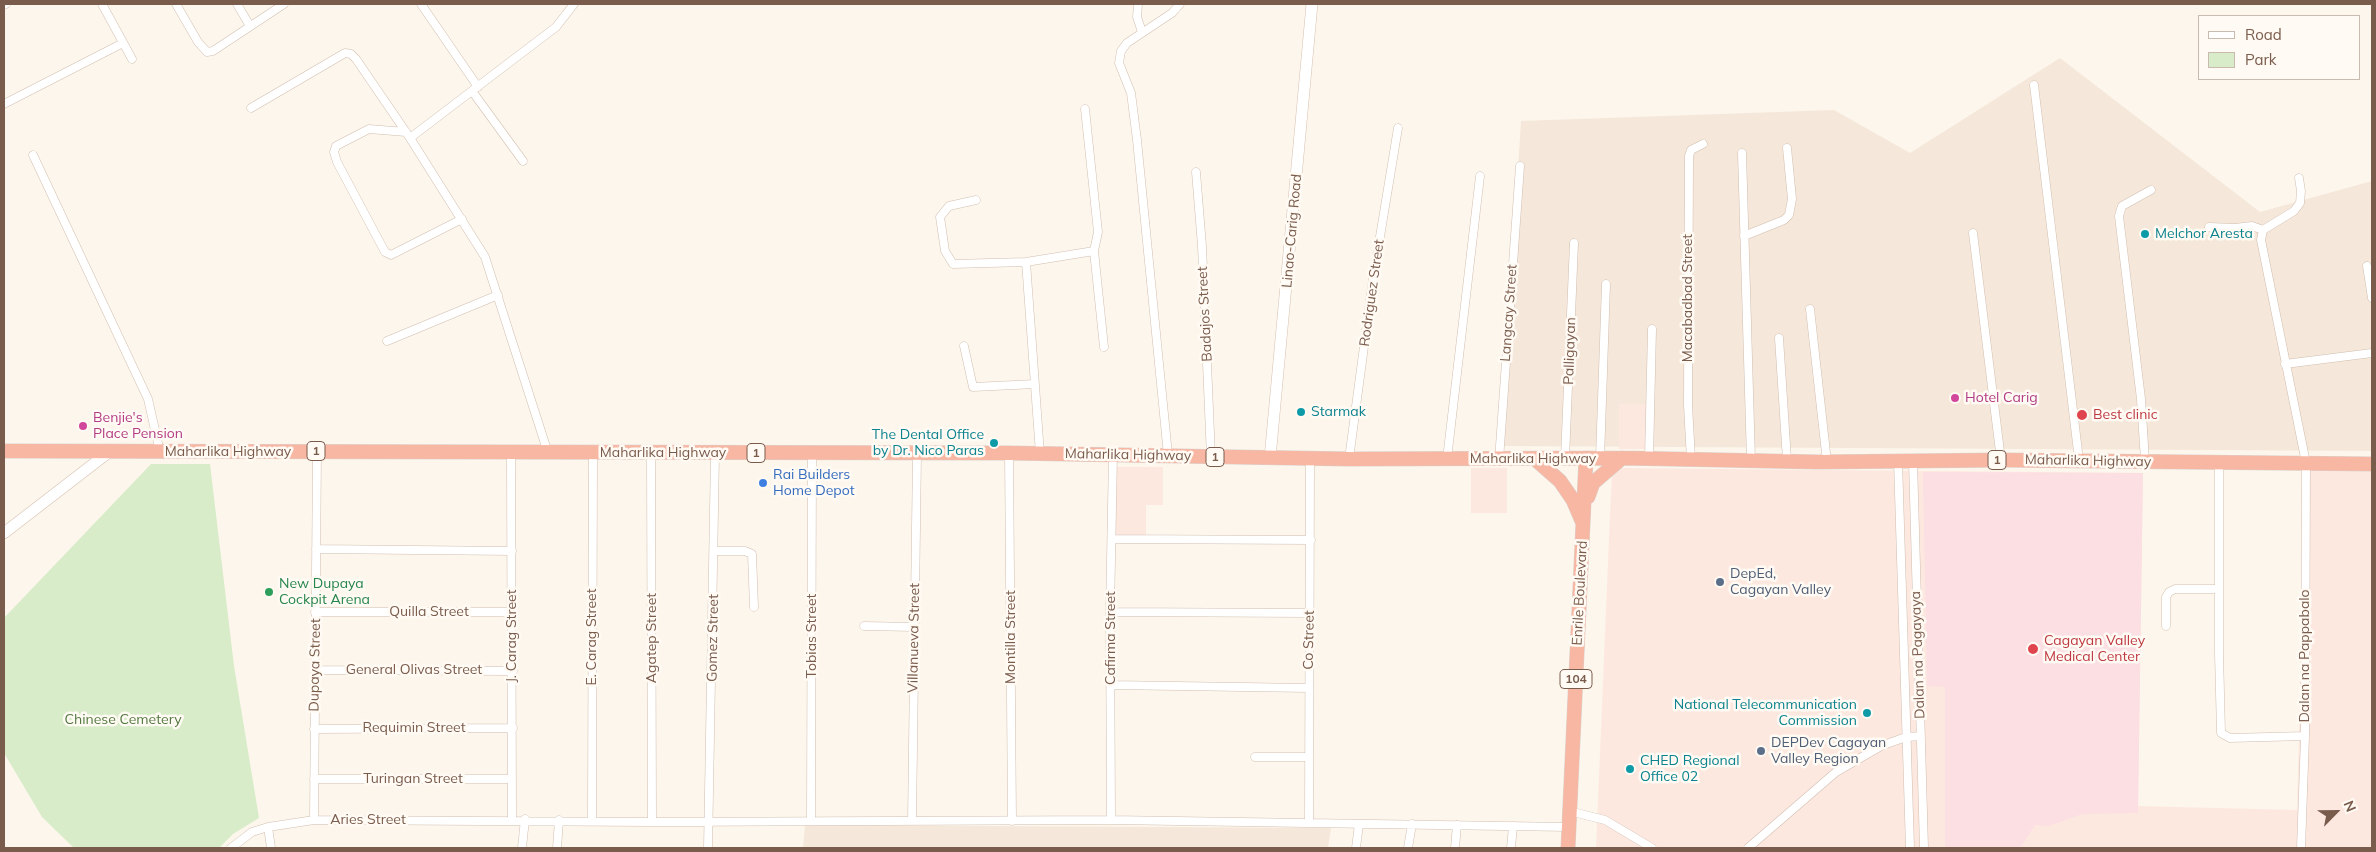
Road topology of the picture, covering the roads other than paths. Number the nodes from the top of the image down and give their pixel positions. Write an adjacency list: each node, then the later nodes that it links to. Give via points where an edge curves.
1 (102, 4): 12 (street)
2 (176, 4): 10 (street, via 207,52)
3 (237, 4): 10 (street)
4 (284, 4): 10 (street)
5 (421, 4): 15 (street)
6 (574, 4): 15 (street, via 556,26)
7 (1138, 4): 11 (street, via 1138,22)
8 (1180, 4): 11 (street)
9 (1312, 4): 69 (main road, Linao-Carig Road)
10 (250, 26)
11 (1142, 32): 67 (street, via 1124,46 1119,63 1131,93 1136,132)
12 (124, 43): 13 (street); 16 (street)
13 (132, 58)
14 (2034, 85): 83 (street)
15 (475, 89): 20 (street); 25 (street)
16 (4, 104)
17 (251, 108): 20 (street, via 349,53)
18 (1085, 109): 38 (street, via 1098,232)
19 (1398, 128): 75 (street, Rodriguez Street, via 1373,279)
20 (408, 135): 32 (street); 32 (street, via 369,129 336,146 334,152 336,162 385,252 391,255)
21 (1703, 144): 79 (street, Macabadbad Street, via 1691,150 1688,177)
22 (1787, 148): 36 (street, via 1792,199 1789,215)
23 (1742, 153): 36 (street)
24 (33, 155): 56 (street, via 148,399)
25 (523, 161)
26 (1520, 166): 78 (street, Langcay Street)
27 (1196, 172): 68 (street, Badajos Street)
28 (1480, 176): 76 (street)
29 (2299, 178): 34 (street, via 2300,203 2294,211)
30 (2151, 190): 87 (street, via 2122,206 2119,216 2141,399)
31 (976, 200): 39 (street, via 949,206 940,217 945,252 950,261 958,265)
32 (462, 219): 42 (street, via 485,258)
33 (2209, 227): 34 (street, via 2255,226)
34 (2264, 230): 51 (street, Dalan na Pappabalo, via 2261,240)
35 (1973, 233): 82 (street)
36 (1744, 236): 80 (street)
37 (1574, 243): 71 (street, Palligayan)
38 (1094, 251): 39 (street); 49 (street)
39 (1026, 262): 52 (street)
40 (2367, 266): 43 (street)
41 (1606, 284): 72 (street)
42 (498, 295): 47 (street); 59 (street)
43 (2372, 298)
44 (1810, 309): 86 (street)
45 (1652, 329): 74 (street)
46 (1779, 338): 81 (street)
47 (387, 341)
48 (964, 346): 52 (street, via 973,387)
49 (1104, 347)
50 (2372, 353): 51 (street)
51 (2285, 364): 89 (street, Dalan na Pappabalo)
52 (1035, 384): 65 (street)
53 (4, 451): 55 (highway, Maharlika Highway / 1)
54 (317, 451): 56 (highway, Maharlika Highway / 1); 58 (highway, Maharlika Highway / 1); 95 (street, Dupaya Street)
55 (109, 452): 56 (highway, Maharlika Highway / 1); 92 (main road)
56 (160, 452)
57 (812, 452): 63 (highway, Maharlika Highway / 1); 64 (highway, Maharlika Highway / 1); 125 (street, Tobias Street)
58 (511, 453): 59 (highway, Maharlika Highway / 1); 96 (street, J. Carag Street)
59 (548, 453): 60 (highway, Maharlika Highway / 1)
60 (593, 453): 61 (highway, Maharlika Highway / 1); 127 (street, E. Carag Street)
61 (650, 453): 63 (highway, Maharlika Highway / 1); 130 (street, Agatep Street)
62 (1009, 453): 64 (highway, Maharlika Highway / 1); 65 (highway, Maharlika Highway / 1); 129 (street, Montilla Street)
63 (714, 454): 97 (street, Gomez Street)
64 (917, 454): 106 (street, Villanueva Street)
65 (1040, 454): 66 (highway, Maharlika Highway / 1)
66 (1114, 455): 67 (highway, Maharlika Highway / 1); 93 (street, Cafirma Street)
67 (1168, 455): 68 (highway, Maharlika Highway / 1)
68 (1211, 457): 69 (highway, Maharlika Highway / 1)
69 (1270, 458): 70 (highway, Maharlika Highway / 1)
70 (1310, 458): 75 (highway, Maharlika Highway / 1); 94 (street, Co Street)
71 (1565, 458): 72 (highway, Maharlika Highway / 1); 77 (highway, Maharlika Highway / 1)
72 (1593, 458): 73 (highway, Maharlika Highway / 1); 91 (highway, Enrile Boulevard / 104)
73 (1622, 458): 74 (highway, Maharlika Highway / 1); 91 (highway, via 1594,483)
74 (1649, 458): 79 (highway, Maharlika Highway / 1)
75 (1349, 459): 76 (highway, Maharlika Highway / 1)
76 (1447, 459): 78 (highway, Maharlika Highway / 1)
77 (1536, 459): 78 (highway, Maharlika Highway / 1); 91 (highway, via 1560,481)
78 (1499, 460)
79 (1690, 460): 80 (highway, Maharlika Highway / 1)
80 (1751, 460): 81 (highway, Maharlika Highway / 1)
81 (1787, 460): 86 (highway, Maharlika Highway / 1)
82 (2001, 460): 83 (highway, Maharlika Highway / 1); 85 (highway, Maharlika Highway / 1)
83 (2079, 460): 87 (highway, Maharlika Highway / 1)
84 (1898, 461): 85 (highway, Maharlika Highway / 1); 86 (highway, Maharlika Highway / 1); 115 (street, Dalan na Pagayaya)
85 (1913, 461): 113 (street, Dalan na Pagayaya)
86 (1827, 462)
87 (2145, 462): 88 (highway, Maharlika Highway / 1)
88 (2219, 462): 89 (highway, Maharlika Highway / 1); 98 (street)
89 (2306, 463): 90 (highway, Maharlika Highway / 1); 114 (street, Dalan na Pappabalo)
90 (2372, 464)
91 (1584, 517): 120 (highway, Enrile Boulevard / 104)
92 (4, 533)
93 (1112, 540): 94 (street); 102 (street, Cafirma Street)
94 (1311, 540): 103 (street, Co Street)
95 (316, 549): 96 (street); 100 (street, Dupaya Street)
96 (512, 551): 101 (street, J. Carag Street)
97 (714, 551): 99 (street, via 745,551 753,556); 131 (street, Gomez Street)
98 (2219, 589): 105 (street, via 2175,589 2169,592 2166,597); 114 (street, via 2221,733 2230,738)
99 (754, 608)
100 (315, 612): 101 (street, Quilla Street); 107 (street, Dupaya Street)
101 (512, 612): 108 (street, J. Carag Street)
102 (1110, 612): 103 (street); 109 (street, Cafirma Street)
103 (1309, 613): 110 (street, Co Street)
104 (864, 626): 106 (street)
105 (2166, 626)
106 (914, 627): 128 (street, Villanueva Street)
107 (314, 670): 108 (street, General Olivas Street); 112 (street, Dupaya Street)
108 (513, 670): 111 (street, J. Carag Street)
109 (1111, 685): 110 (street); 126 (street, Cafirma Street)
110 (1308, 688): 117 (street, Co Street)
111 (513, 728): 112 (street, Requimin Street); 119 (street, J. Carag Street)
112 (314, 729): 118 (street, Dupaya Street)
113 (1921, 736): 115 (street); 152 (street, Dalan na Pagayaya)
114 (2305, 736): 153 (street, Dalan na Pappabalo)
115 (1906, 737): 150 (street, via 1881,746 1836,772); 151 (street, Dalan na Pagayaya)
116 (1255, 757): 117 (street)
117 (1308, 757): 132 (street, Co Street)
118 (314, 779): 119 (street, Turingan Street); 122 (street, Dupaya Street)
119 (512, 779): 123 (street, J. Carag Street)
120 (1569, 811): 138 (highway, Enrile Boulevard / 104); 149 (street, via 1605,820)
121 (525, 819): 123 (street, Aries Street); 124 (street, Aries Street); 141 (street)
122 (314, 820): 123 (street, Aries Street); 137 (street, Aries Street)
123 (512, 820)
124 (559, 820): 127 (street, Aries Street); 142 (street)
125 (811, 820): 128 (street, Aries Street); 131 (street, Aries Street)
126 (1110, 820): 129 (street, Aries Street); 132 (street, Aries Street)
127 (592, 821): 130 (street, Aries Street)
128 (912, 821): 129 (street, Aries Street)
129 (1012, 821)
130 (652, 822): 131 (street, Aries Street)
131 (710, 822): 143 (street, Gomez Street)
132 (1309, 823): 133 (street, Aries Street)
133 (1359, 824): 134 (street, Aries Street); 144 (street)
134 (1412, 824): 135 (street, Aries Street); 145 (street)
135 (1457, 825): 136 (street, Aries Street); 146 (street)
136 (1513, 826): 138 (street, Aries Street); 147 (street)
137 (268, 827): 139 (street, Aries Street, via 252,832); 140 (street)
138 (1569, 827): 148 (highway, Enrile Boulevard / 104)
139 (231, 848)
140 (271, 848)
141 (522, 848)
142 (556, 848)
143 (708, 848)
144 (1356, 848)
145 (1408, 848)
146 (1455, 848)
147 (1511, 848)
148 (1568, 848)
149 (1652, 848)
150 (1748, 848)
151 (1910, 848)
152 (1924, 848)
153 (2301, 848)

